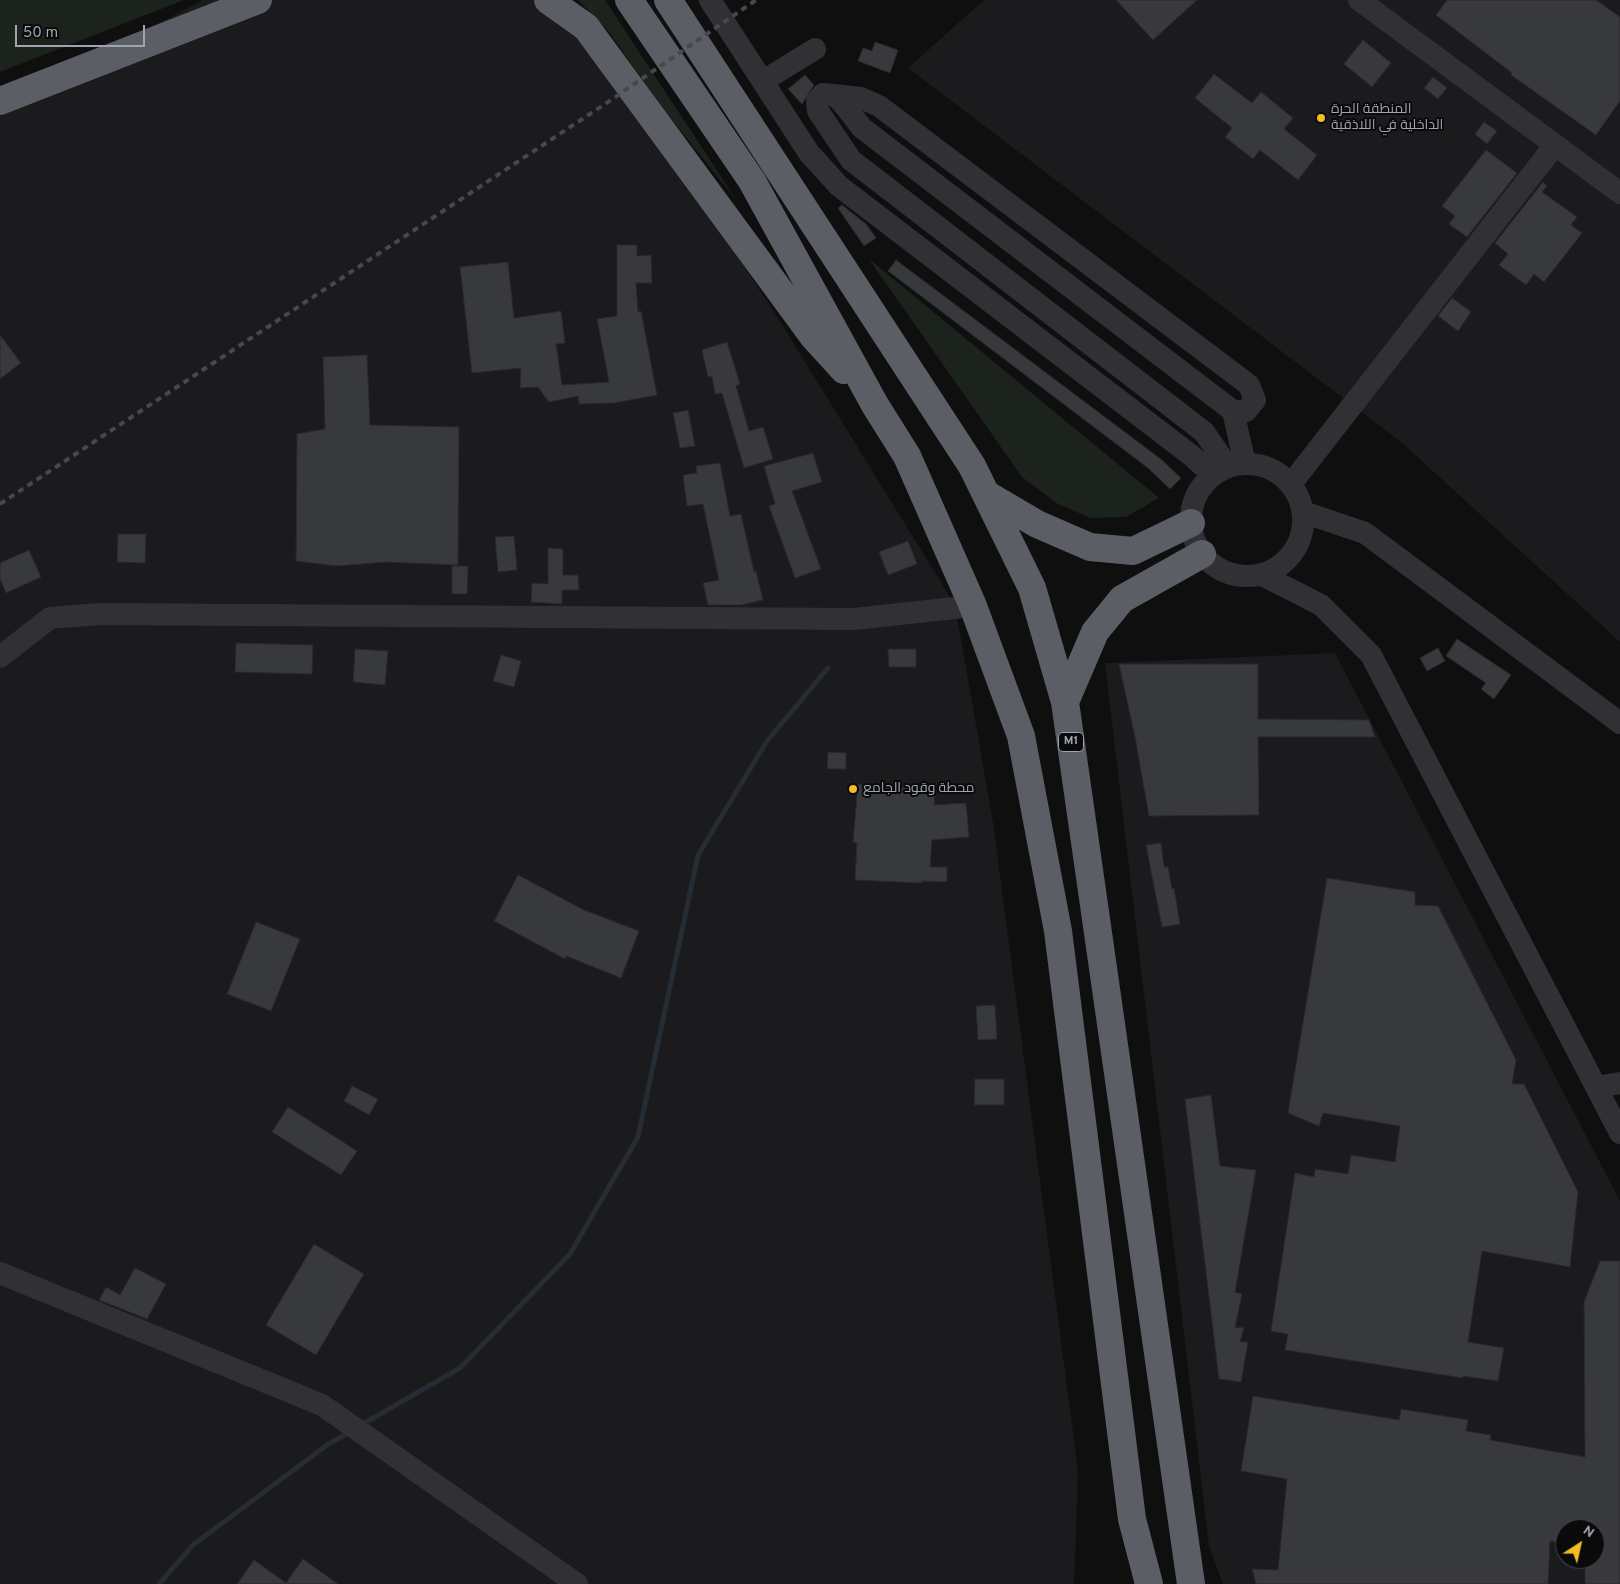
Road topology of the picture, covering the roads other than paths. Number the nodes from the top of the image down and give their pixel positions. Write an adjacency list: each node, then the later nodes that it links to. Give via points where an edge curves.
1 (258, 0): 10 (highway)
2 (548, 0): 13 (highway, via 586,27 814,336)
3 (629, 0): 13 (highway, via 752,181)
4 (668, 0): 17 (highway, M1, via 972,466)
5 (710, 0): 8 (street)
6 (1359, 0): 11 (street)
7 (814, 49): 8 (street)
8 (763, 81): 15 (street, via 809,152 839,186 1192,456)
9 (833, 95): 14 (street, via 862,128); 14 (street, via 861,98 879,106 1249,385 1255,400 1246,411); 15 (street, via 823,94 818,101 818,111 851,160 1204,432)
10 (0, 101)
11 (1556, 144): 12 (street); 16 (street)
12 (1620, 193)
13 (875, 406): 22 (highway, via 907,456)
14 (1233, 411): 15 (street)
15 (1228, 469): 16 (street, via 1270,469); 19 (street, via 1200,488 1193,505)
16 (1290, 484): 18 (street, via 1299,497)
17 (986, 494): 19 (highway, via 1037,524 1090,547 1133,551); 24 (highway, M1, via 1032,588)
18 (1303, 512): 21 (street, via 1304,528 1290,558 1277,569); 25 (street, via 1365,533)
19 (1191, 523): 20 (street, via 1194,539)
20 (1202, 554): 21 (street, via 1228,574); 24 (highway, via 1122,599 1095,632)
21 (1262, 575): 27 (street, via 1321,605 1370,655)
22 (973, 606): 23 (street, via 854,619 100,614 50,618); 31 (highway, via 1022,736 1058,931 1132,1520)
23 (0, 657)
24 (1065, 702): 32 (highway, M1)
25 (1620, 723)
26 (1620, 1083): 27 (street)
27 (1596, 1087): 28 (street)
28 (1620, 1133)
29 (0, 1273): 30 (street, via 322,1405)
30 (577, 1584)
31 (1149, 1584)
32 (1192, 1584)

